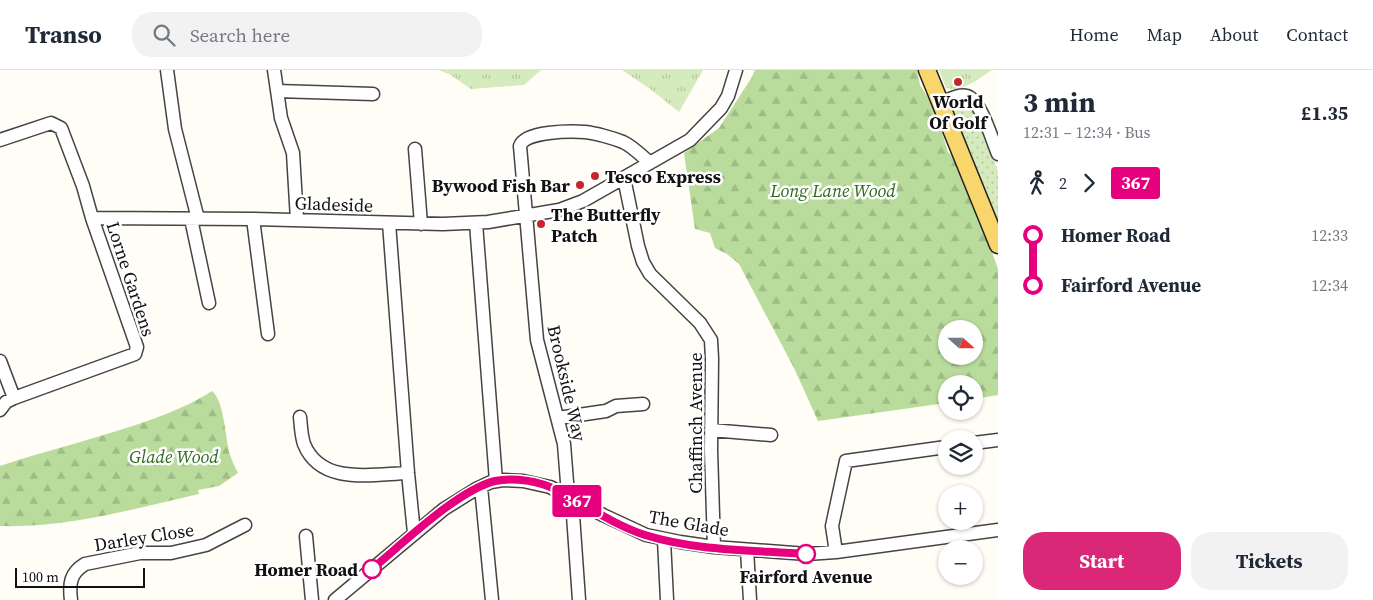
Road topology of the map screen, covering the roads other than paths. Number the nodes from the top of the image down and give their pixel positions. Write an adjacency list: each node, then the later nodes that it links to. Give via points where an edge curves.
1 (168, 70): 15 (street, via 174,129)
2 (274, 70): 5 (street)
3 (736, 70): 11 (street, Gladeside, via 724,103 714,117 684,144)
4 (927, 70): 7 (main road)
5 (277, 91): 6 (street); 17 (street, via 280,118 293,153)
6 (373, 94)
7 (941, 103): 10 (street, via 968,96 977,103); 21 (main road)
8 (0, 140): 14 (street, via 51,122 62,128)
9 (415, 149): 20 (street)
10 (998, 154)
11 (650, 163): 12 (street, Gladeside); 13 (street, Brookside Way, via 623,142 585,132 529,137 520,146)
12 (624, 178): 13 (street, Gladeside, via 575,205); 30 (street, Chaffinch Avenue, via 642,262 700,323 711,340)
13 (526, 216): 19 (street, Gladeside); 29 (street, Brookside Way, via 537,340)
14 (92, 218): 15 (street, Gladeside); 25 (street, Lorne Gardens, via 137,347 135,354)
15 (194, 219): 16 (street, Gladeside); 22 (street)
16 (253, 219): 17 (street, Gladeside); 23 (street)
17 (297, 220): 18 (street, Gladeside)
18 (389, 223): 20 (street, Gladeside); 35 (street)
19 (476, 223): 20 (street, Gladeside); 36 (street)
20 (421, 224)
21 (998, 245)
22 (209, 303)
23 (268, 334)
24 (0, 362): 25 (street)
25 (14, 398): 27 (street, Lorne Gardens)
26 (643, 404): 29 (street)
27 (0, 410)
28 (300, 417): 35 (street, via 305,445 327,470 350,475)
29 (558, 418): 38 (street, Brookside Way)
30 (711, 430): 31 (street); 44 (street, Chaffinch Avenue)
31 (771, 434)
32 (998, 440): 33 (street)
33 (983, 442)
34 (938, 448): 46 (street, via 846,461 832,526)
35 (408, 473): 41 (street)
36 (496, 481): 37 (street, The Glade); 38 (street, The Glade, via 536,483)
37 (482, 486): 41 (street, The Glade, via 444,509); 50 (street)
38 (570, 497): 43 (street, The Glade, via 631,530); 51 (street, Brookside Way)
39 (245, 525): 47 (street, Darley Close, via 206,545 85,564 72,577)
40 (998, 530): 46 (street, The Glade)
41 (414, 533): 49 (street, The Glade)
42 (306, 536): 48 (street)
43 (664, 540): 44 (street, The Glade); 52 (street)
44 (714, 547): 45 (street, The Glade)
45 (746, 550): 46 (street, The Glade, via 807,554); 53 (street)
46 (836, 552)
47 (70, 600)
48 (312, 600)
49 (335, 600)
50 (492, 600)
51 (579, 600)
52 (667, 600)
53 (750, 600)

